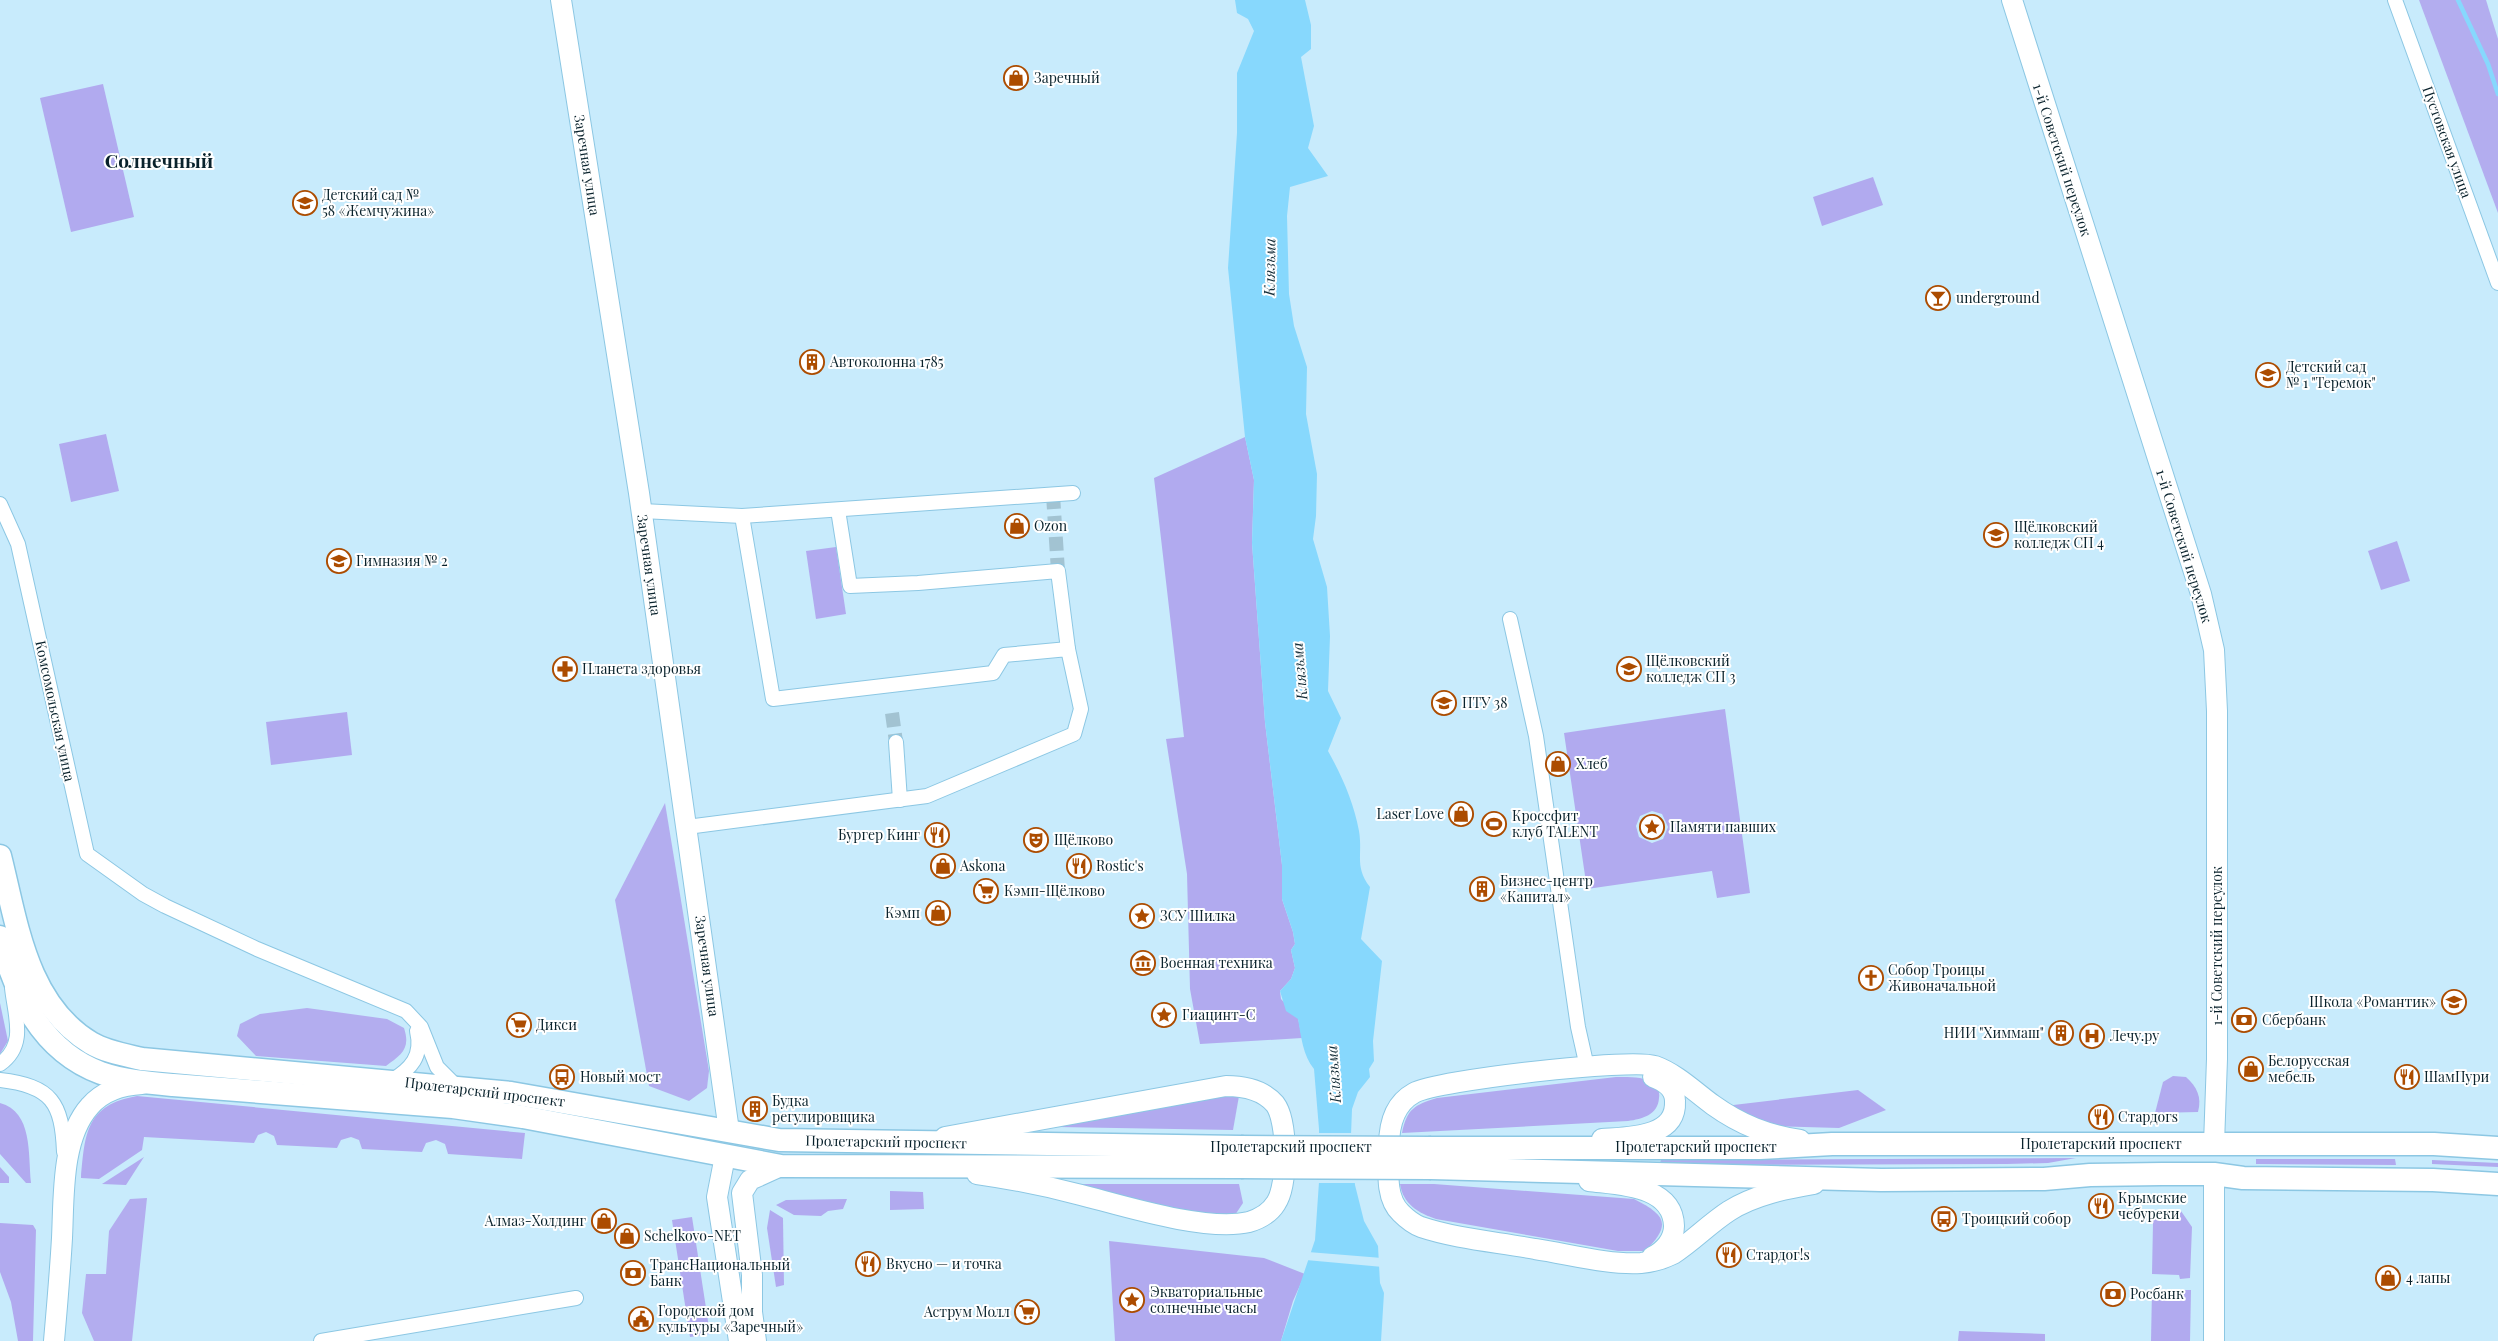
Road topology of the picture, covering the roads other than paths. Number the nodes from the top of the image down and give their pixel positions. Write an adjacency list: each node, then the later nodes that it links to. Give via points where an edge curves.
1 (561, 0): 8 (main road, Заречная улица)
2 (2012, 0): 29 (main road, 1-й Советский переулок, via 2201,594 2214,650 2217,711)
3 (2395, 0): 4 (street, Пустовская улица)
4 (2498, 283)
5 (1073, 493): 7 (street)
6 (0, 504): 18 (street, Комсомольская улица, via 18,544 87,854 144,894 257,949)
7 (838, 510): 9 (street); 11 (street, via 850,586 1058,571)
8 (642, 511): 9 (street); 14 (main road, Заречная улица)
9 (742, 516): 11 (street, via 772,699 993,673 1004,655)
10 (1510, 618): 21 (street, via 1536,736)
11 (1068, 649): 13 (street, via 1081,709 1074,734 927,796)
12 (896, 742): 13 (street)
13 (900, 800): 14 (street)
14 (687, 826): 26 (main road, Заречная улица)
15 (0, 856): 23 (main road, Пролетарский проспект, via 28,962 44,998 66,1024 92,1044 142,1059)
16 (0, 937): 17 (main road, Пролетарский проспект)
17 (10, 975): 19 (street, via 17,1040 14,1052); 24 (main road, Пролетарский проспект, via 32,1018 65,1051 100,1073)
18 (406, 1011): 23 (street, via 417,1028 418,1054 409,1068); 25 (street, via 421,1027 437,1067)
19 (0, 1064)
20 (1610, 1065): 21 (main road); 28 (main road, via 1641,1063 1656,1066 1753,1129 1776,1137); 34 (main road, via 1659,1080 1673,1091 1675,1109 1671,1119 1658,1130 1627,1137)
21 (1586, 1067): 42 (main road, via 1462,1081 1414,1093 1403,1102 1391,1122 1391,1195 1399,1212 1410,1222 1435,1231 1595,1259)
22 (0, 1080): 38 (street, via 18,1082 40,1092 58,1107)
23 (391, 1081): 25 (main road, Пролетарский проспект)
24 (154, 1084): 32 (main road, Пролетарский проспект, via 452,1107 524,1117); 38 (main road, via 120,1087 90,1106 74,1138)
25 (457, 1087): 26 (main road, Пролетарский проспект, via 560,1100)
26 (729, 1132): 27 (main road, Пролетарский проспект, via 779,1140); 32 (main road)
27 (916, 1144): 33 (main road, Пролетарский проспект); 36 (main road, via 1226,1086 1247,1088 1267,1096 1279,1110 1284,1128 1279,1197 1269,1211 1248,1222 1228,1224 1189,1220 1021,1181)
28 (1832, 1144): 29 (main road, Пролетарский проспект); 34 (main road, Пролетарский проспект)
29 (2214, 1144): 30 (main road, Пролетарский проспект); 37 (main road)
30 (2434, 1144): 31 (main road, Пролетарский проспект); 40 (main road, via 2424,1151 2420,1162 2425,1174)
31 (2498, 1148)
32 (725, 1156): 35 (main road, Пролетарский проспект); 46 (main road, via 717,1197)
33 (1241, 1157): 34 (main road, Пролетарский проспект, bridge); 36 (main road, Пролетарский проспект)
34 (1469, 1158): 39 (main road, Пролетарский проспект); 42 (main road, via 1628,1186 1652,1194 1670,1209 1674,1231 1671,1240 1659,1253)
35 (781, 1166): 36 (main road, Пролетарский проспект); 47 (main road, via 750,1180 742,1193)
36 (919, 1166)
37 (2214, 1174): 39 (main road, Пролетарский проспект, via 2034,1179); 40 (main road, Пролетарский проспект, via 2243,1178); 48 (main road)
38 (65, 1176): 44 (main road)
39 (1835, 1179): 42 (main road, via 1773,1192 1750,1201 1730,1211 1673,1254)
40 (2433, 1180): 41 (main road, Пролетарский проспект)
41 (2498, 1184)
42 (1641, 1263)
43 (576, 1298): 45 (street)
44 (54, 1341)
45 (321, 1341)
46 (739, 1341)
47 (756, 1341)
48 (2214, 1341)

